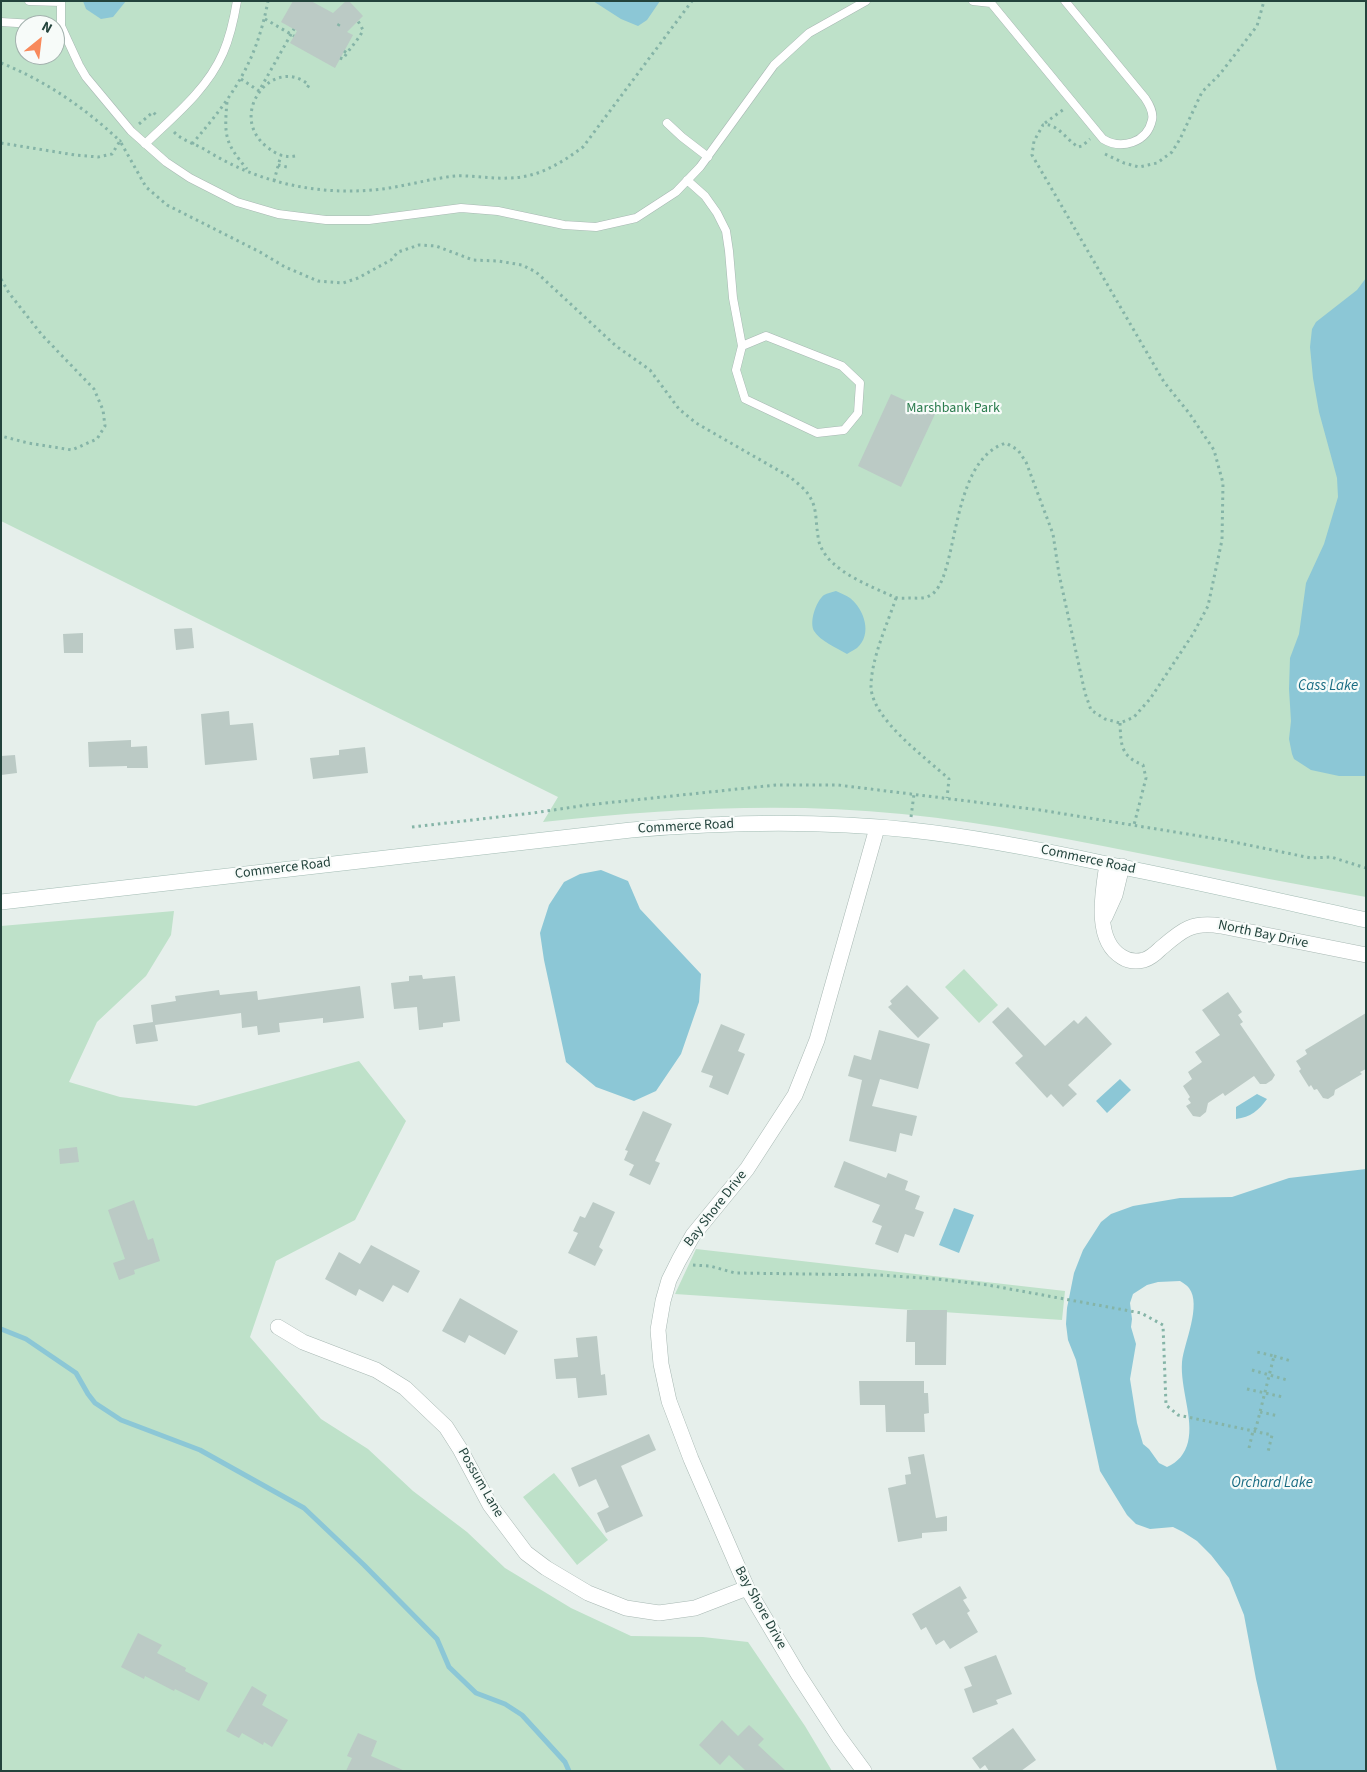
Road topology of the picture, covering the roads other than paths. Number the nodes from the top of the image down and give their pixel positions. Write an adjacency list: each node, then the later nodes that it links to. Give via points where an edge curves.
1 (29, 1): 6 (lane)
2 (237, 1): 13 (lane, via 222,55 202,88)
3 (866, 1): 14 (lane, via 809,33 774,64)
4 (973, 1): 7 (lane)
5 (1065, 1): 7 (lane, via 1146,98 1152,120 1139,139 1132,143 1112,145 1096,132)
6 (61, 2): 8 (lane)
7 (992, 2)
8 (59, 15)
9 (1, 22): 10 (lane)
10 (15, 23)
11 (65, 38): 13 (lane, via 86,77)
12 (667, 123): 14 (lane)
13 (145, 144): 15 (lane, via 190,178 237,202 278,214 326,220 369,220 461,208 596,227 636,218 676,192)
14 (708, 157): 15 (lane)
15 (687, 180): 16 (lane, via 705,196 726,231)
16 (742, 346): 16 (lane, via 736,370 745,399 817,433 844,430 858,413 860,384 842,366 766,336)
17 (877, 828): 18 (street, Commerce Road, via 1006,844); 19 (street, Commerce Road, via 775,823 638,829); 23 (street, Bay Shore Drive, via 817,1040 795,1094 747,1169 694,1235 679,1260 669,1280 658,1330 669,1401)
18 (1115, 865): 20 (street, Commerce Road); 21 (street, North Bay Drive, via 1115,895 1102,923 1112,948 1121,957 1132,961 1151,957 1181,931 1200,924)
19 (1, 902)
20 (1366, 920)
21 (1366, 955)
22 (278, 1327): 23 (street, Possum Lane, via 303,1342 376,1370 405,1388 446,1427 490,1505 526,1553 588,1593 626,1608 658,1613 695,1608)
23 (746, 1588): 24 (street, Bay Shore Drive, via 839,1738)
24 (864, 1771)

